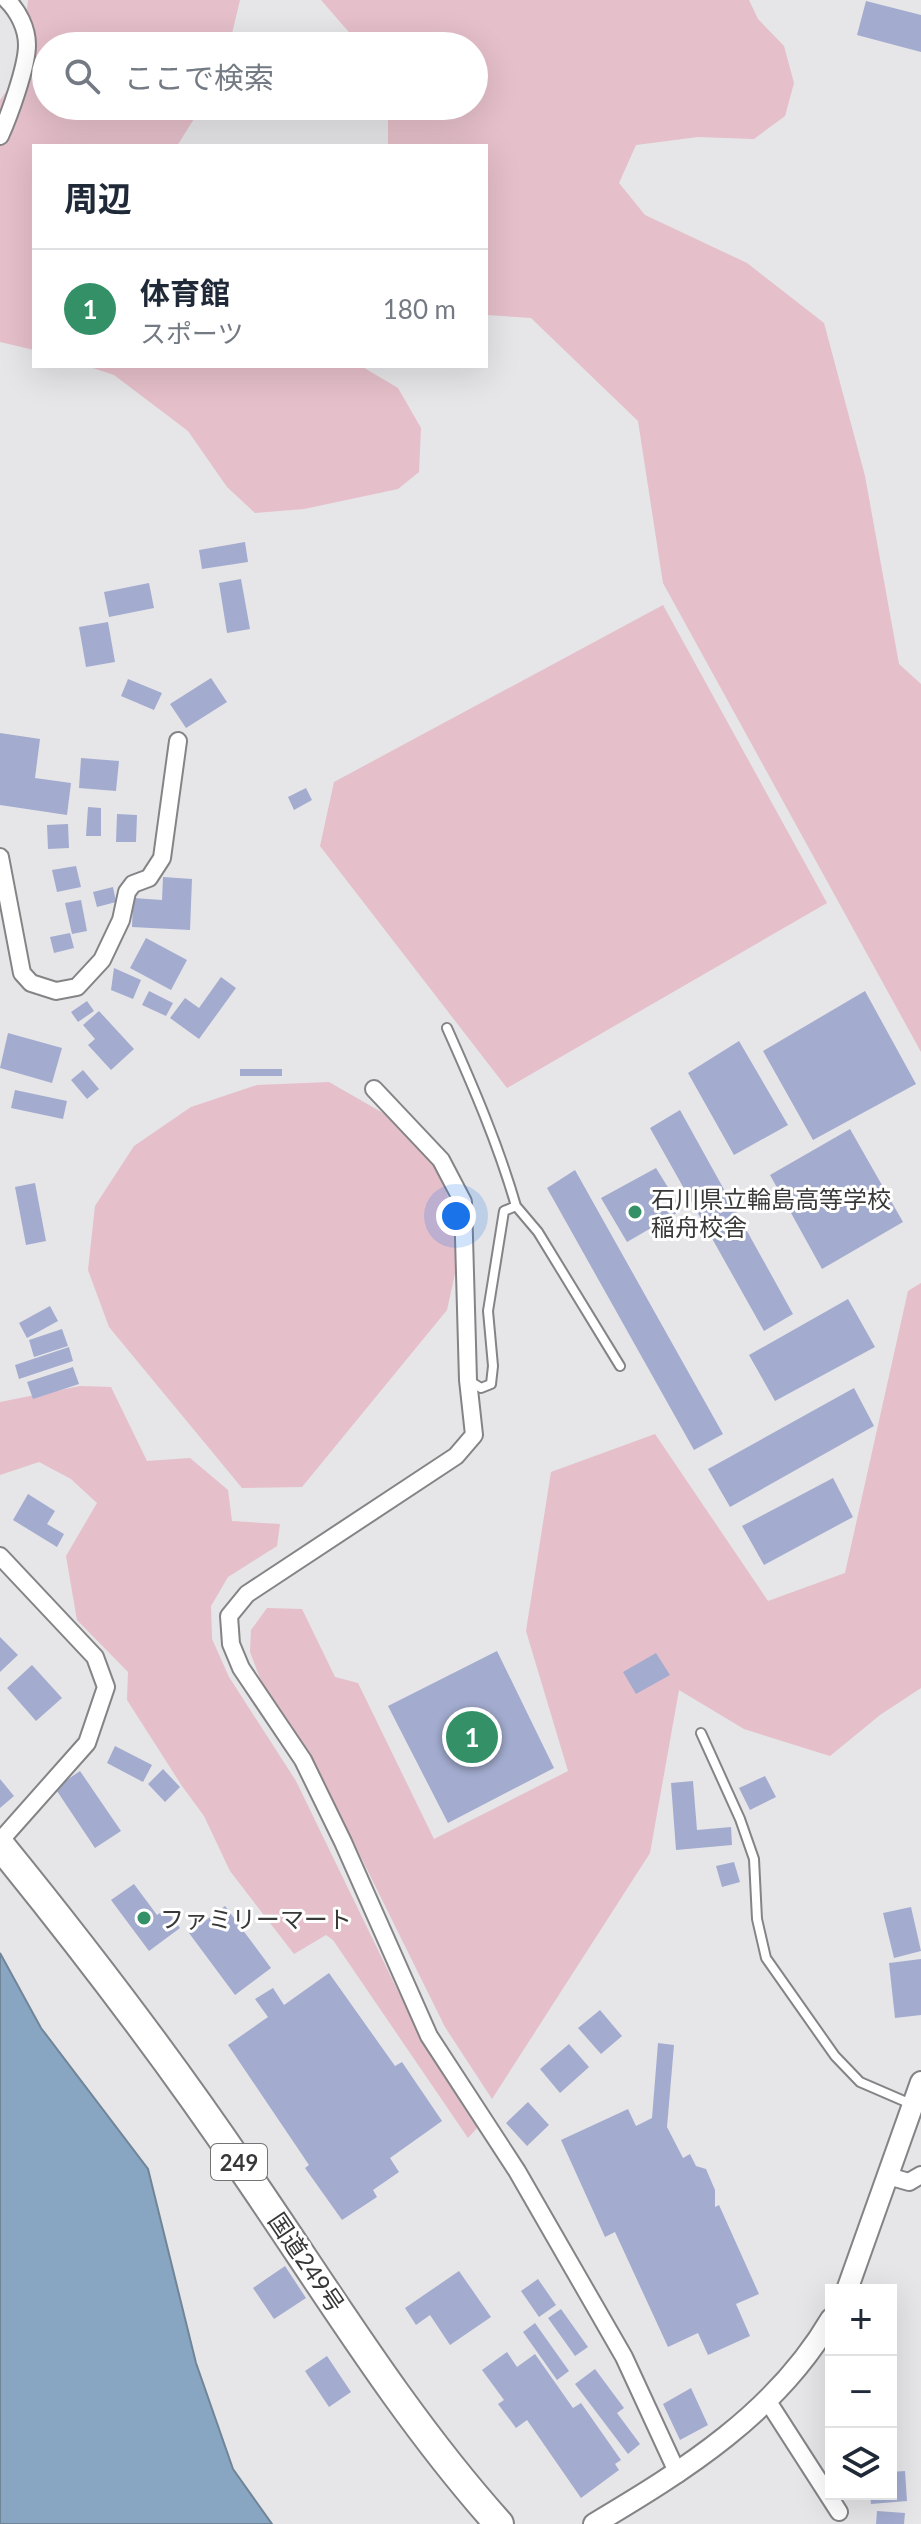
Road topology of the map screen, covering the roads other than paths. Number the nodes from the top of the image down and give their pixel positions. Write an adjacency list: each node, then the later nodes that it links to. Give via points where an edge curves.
1 (7, 0): 2 (street, via 19,12 27,45 12,111)
2 (0, 136)
3 (178, 741): 4 (street, via 162,858 149,878 127,892 121,920 102,960 77,987 56,991 31,983 22,973)
4 (0, 857)
5 (447, 1028): 7 (lane)
6 (374, 1089): 9 (street, via 441,1160 463,1202)
7 (516, 1206): 8 (lane, via 538,1232); 9 (lane, via 504,1211 488,1311 491,1384 481,1388)
8 (620, 1366)
9 (468, 1380): 20 (street, via 474,1435 465,1446 247,1594 229,1616 231,1644 241,1668 303,1760 429,2036 517,2171 624,2357)
10 (0, 1556): 12 (street, via 95,1657 106,1687 87,1743)
11 (701, 1733): 14 (lane, via 754,1859 757,1919 766,1958 835,2056 860,2082)
12 (0, 1843): 22 (highway, 国道249号 / 249, via 178,2074 420,2428)
13 (921, 2082): 14 (street)
14 (912, 2105): 16 (street)
15 (921, 2175): 16 (street, via 909,2182)
16 (888, 2176): 17 (street)
17 (849, 2284)
18 (825, 2327): 19 (street)
19 (767, 2400): 20 (street); 21 (street)
20 (678, 2474): 23 (street)
21 (839, 2512)
22 (499, 2524)
23 (594, 2524)

